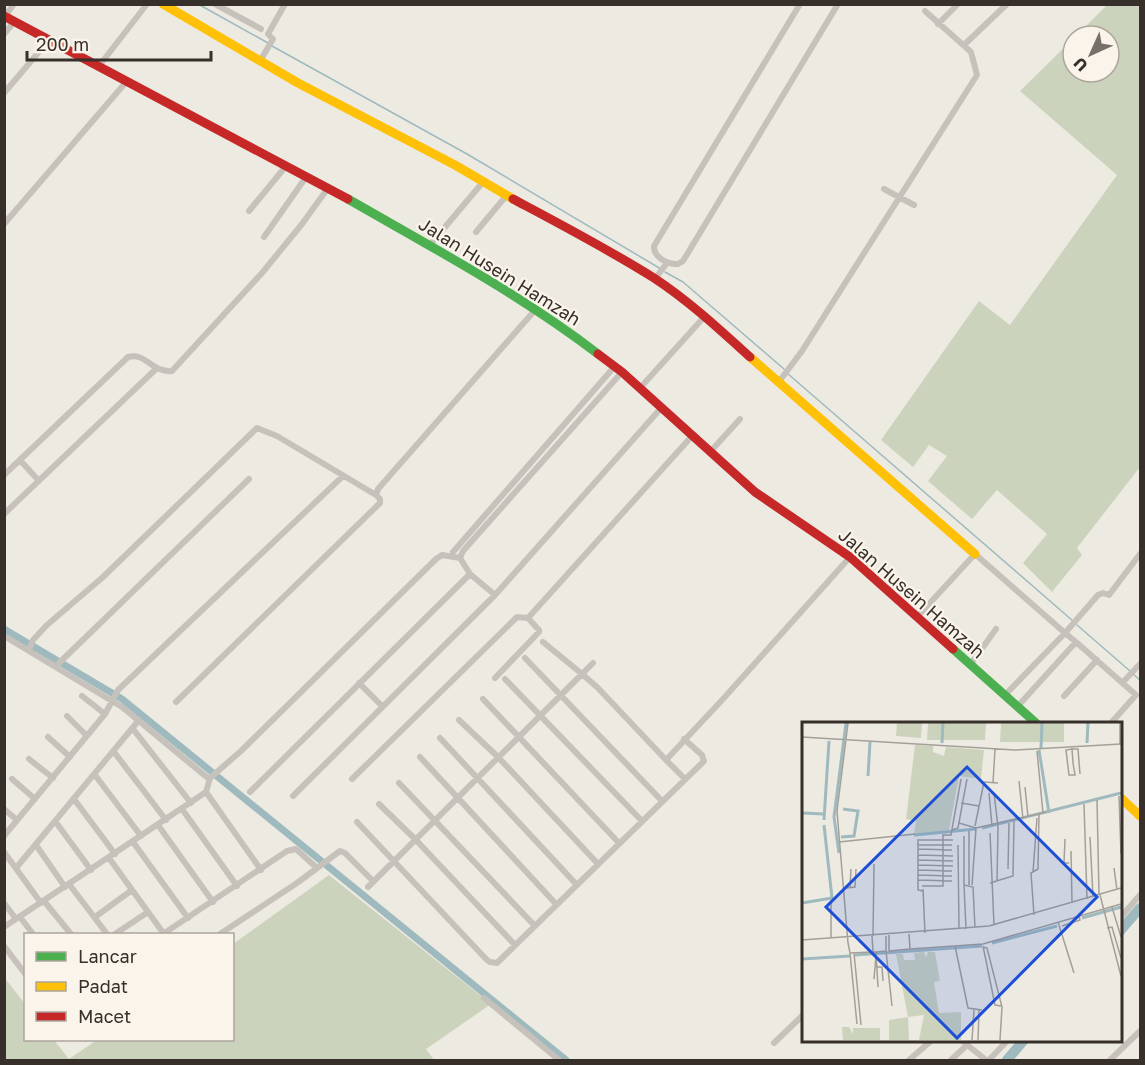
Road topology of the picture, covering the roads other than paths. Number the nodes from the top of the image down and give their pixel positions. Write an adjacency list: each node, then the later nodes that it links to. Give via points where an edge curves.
1 (14, 4): 11 (street)
2 (147, 4): 19 (street)
3 (163, 4): 18 (street)
4 (215, 4): 14 (street)
5 (285, 4): 18 (street, via 268,34 273,39)
6 (801, 4): 35 (street, via 654,246 655,253)
7 (838, 4): 35 (street, via 682,261)
8 (958, 4): 13 (street)
9 (1007, 4): 17 (street)
10 (925, 11): 13 (street)
11 (5, 16): 12 (street, Jalan Husein Hamzah)
12 (15, 21): 15 (street); 16 (street, Jalan Husein Hamzah)
13 (938, 24): 17 (street)
14 (261, 29)
15 (4, 34)
16 (47, 38): 19 (street, Jalan Husein Hamzah); 21 (street)
17 (964, 44): 28 (street, via 971,52 977,75)
18 (261, 58): 24 (street, via 364,119)
19 (99, 66): 20 (street, Jalan Husein Hamzah)
20 (127, 81): 22 (street, Jalan Husein Hamzah); 31 (street)
21 (4, 93)
22 (286, 166): 23 (street, Jalan Husein Hamzah); 30 (street)
23 (306, 177): 25 (street, Jalan Husein Hamzah); 33 (street)
24 (483, 182): 27 (street); 34 (street)
25 (328, 188): 34 (street, Jalan Husein Hamzah); 39 (street, via 262,273 189,354 172,370 164,372)
26 (884, 189): 28 (street)
27 (506, 196): 32 (street); 36 (street)
28 (899, 197): 29 (street); 41 (street)
29 (914, 205)
30 (249, 211)
31 (4, 224)
32 (476, 232)
33 (264, 237)
34 (429, 246): 37 (street, Jalan Husein Hamzah)
35 (666, 264): 36 (street)
36 (656, 278): 38 (street)
37 (536, 309): 40 (street, Jalan Husein Hamzah); 54 (street)
38 (705, 316): 41 (street); 42 (street)
39 (157, 368): 49 (street, via 135,355 128,357); 53 (street)
40 (619, 369): 42 (street, Jalan Husein Hamzah); 45 (street); 46 (street)
41 (780, 381): 59 (street)
42 (640, 388): 43 (street, Jalan Husein Hamzah)
43 (663, 407): 47 (street, Jalan Husein Hamzah); 64 (street)
44 (740, 418): 48 (street)
45 (568, 420): 46 (street); 56 (street)
46 (574, 426): 57 (street)
47 (692, 436): 48 (street, Jalan Husein Hamzah); 66 (street)
48 (710, 452): 61 (street, Jalan Husein Hamzah, via 755,492)
49 (20, 460): 50 (street); 53 (street)
50 (4, 475)
51 (342, 476): 54 (street); 73 (street, via 277,436 254,430 33,640); 92 (street, via 118,690)
52 (249, 479): 80 (street)
53 (39, 481): 55 (street)
54 (376, 495): 93 (street, via 380,503)
55 (4, 514)
56 (465, 537): 57 (street); 58 (street)
57 (470, 542): 62 (street)
58 (453, 552)
59 (975, 554): 65 (street); 68 (street)
60 (1140, 554): 68 (street, via 1110,595 1098,596)
61 (850, 557): 65 (street, Jalan Husein Hamzah); 108 (street)
62 (460, 558): 63 (street); 119 (street, via 442,555 436,559)
63 (470, 574): 64 (street); 85 (street)
64 (495, 594): 94 (street)
65 (917, 617): 79 (street, Jalan Husein Hamzah)
66 (528, 618): 82 (street, via 539,632); 120 (street, via 517,617)
67 (996, 629): 79 (street)
68 (1066, 632): 71 (street); 72 (street)
69 (4, 636): 73 (street)
70 (543, 642): 81 (street)
71 (1076, 642): 74 (street); 76 (street)
72 (1056, 643): 74 (street); 87 (street)
73 (29, 650): 80 (street)
74 (1065, 652): 95 (street)
75 (525, 658): 86 (street)
76 (1097, 660): 84 (street); 89 (street)
77 (593, 663): 81 (street)
78 (1140, 664): 84 (street)
79 (970, 665): 87 (street, Jalan Husein Hamzah)
80 (56, 666): 92 (street)
81 (582, 674): 86 (street); 114 (street)
82 (495, 678)
83 (505, 679): 97 (street)
84 (1124, 681): 90 (street)
85 (359, 683): 94 (street); 124 (street)
86 (560, 694): 97 (street); 130 (street)
87 (1005, 695): 95 (street, Jalan Husein Hamzah)
88 (82, 696): 96 (street)
89 (1064, 696)
90 (1138, 697): 102 (street)
91 (483, 699): 105 (street)
92 (113, 700): 96 (street); 99 (street)
93 (176, 702)
94 (382, 706): 125 (street)
95 (1017, 707): 101 (street, Jalan Husein Hamzah)
96 (105, 714): 104 (street)
97 (540, 715): 105 (street); 140 (street)
98 (67, 716): 104 (street)
99 (139, 720): 103 (street); 119 (street)
100 (459, 720): 112 (street)
101 (1035, 722)
102 (1112, 722)
103 (133, 729): 109 (street); 131 (street)
104 (87, 736): 110 (street)
105 (519, 736): 112 (street); 147 (street)
106 (48, 737): 110 (street)
107 (440, 738): 117 (street)
108 (684, 739): 114 (street); 121 (street, via 704,758)
109 (114, 752): 115 (street); 137 (street)
110 (70, 757): 116 (street)
111 (420, 757): 128 (street)
112 (498, 757): 117 (street); 152 (street)
113 (29, 759): 116 (street)
114 (666, 760): 121 (street)
115 (95, 775): 126 (street); 144 (street)
116 (53, 777): 127 (street)
117 (477, 778): 128 (street); 157 (street)
118 (12, 779): 127 (street)
119 (210, 779): 123 (street)
120 (352, 779)
121 (685, 779): 130 (street)
122 (399, 783): 138 (street)
123 (206, 792): 131 (street); 156 (street)
124 (250, 792)
125 (293, 796)
126 (74, 798): 139 (street); 150 (street)
127 (35, 799): 136 (street)
128 (456, 799): 138 (street); 165 (street)
129 (1121, 799): 135 (street)
130 (662, 801): 140 (street)
131 (191, 803): 133 (street)
132 (379, 804): 145 (street)
133 (182, 809): 137 (street); 159 (street)
134 (4, 810): 136 (street)
135 (1140, 816)
136 (17, 820): 143 (street)
137 (166, 820): 142 (street)
138 (435, 820): 145 (street); 171 (street)
139 (55, 821): 148 (street); 155 (street)
140 (642, 821): 147 (street)
141 (357, 822): 151 (street)
142 (158, 825): 144 (street); 163 (street)
143 (4, 836)
144 (141, 836): 146 (street)
145 (415, 839): 151 (street); 180 (street)
146 (133, 842): 150 (street); 170 (street)
147 (619, 843): 152 (street)
148 (36, 845): 154 (street); 158 (street)
149 (4, 852): 154 (street)
150 (112, 856): 155 (street); 160 (street)
151 (394, 861): 153 (street, via 371,884 340,851); 180 (street, via 490,962 497,963)
152 (598, 864): 157 (street)
153 (319, 866): 156 (street, via 296,849); 179 (street)
154 (16, 868): 162 (street)
155 (91, 870): 158 (street)
156 (261, 870): 159 (street)
157 (576, 884): 165 (street)
158 (67, 885): 162 (street); 168 (street)
159 (237, 886): 163 (street)
160 (132, 890): 166 (street); 168 (street)
161 (1140, 896): 167 (street)
162 (43, 902): 169 (street); 174 (street)
163 (213, 902): 170 (street)
164 (4, 903): 169 (street)
165 (556, 904): 171 (street)
166 (148, 912): 176 (street); 177 (street)
167 (1121, 916)
168 (95, 917): 175 (street)
169 (18, 918): 172 (street); 173 (street)
170 (188, 918): 178 (street)
171 (535, 926): 180 (street)
172 (4, 927)
173 (32, 933)
174 (70, 933)
175 (106, 933)
176 (116, 933)
177 (163, 933)
178 (166, 933)
179 (221, 933)
180 (515, 945)
181 (4, 946): 182 (street)
182 (24, 972)
183 (484, 998): 191 (street)
184 (802, 1016): 189 (street)
185 (1140, 1031): 195 (street)
186 (932, 1041): 192 (street)
187 (961, 1041): 190 (street)
188 (1007, 1041): 194 (street)
189 (774, 1043)
190 (967, 1046): 193 (street); 194 (street)
191 (559, 1060)
192 (909, 1060)
193 (951, 1060)
194 (987, 1060)
195 (1110, 1060)

